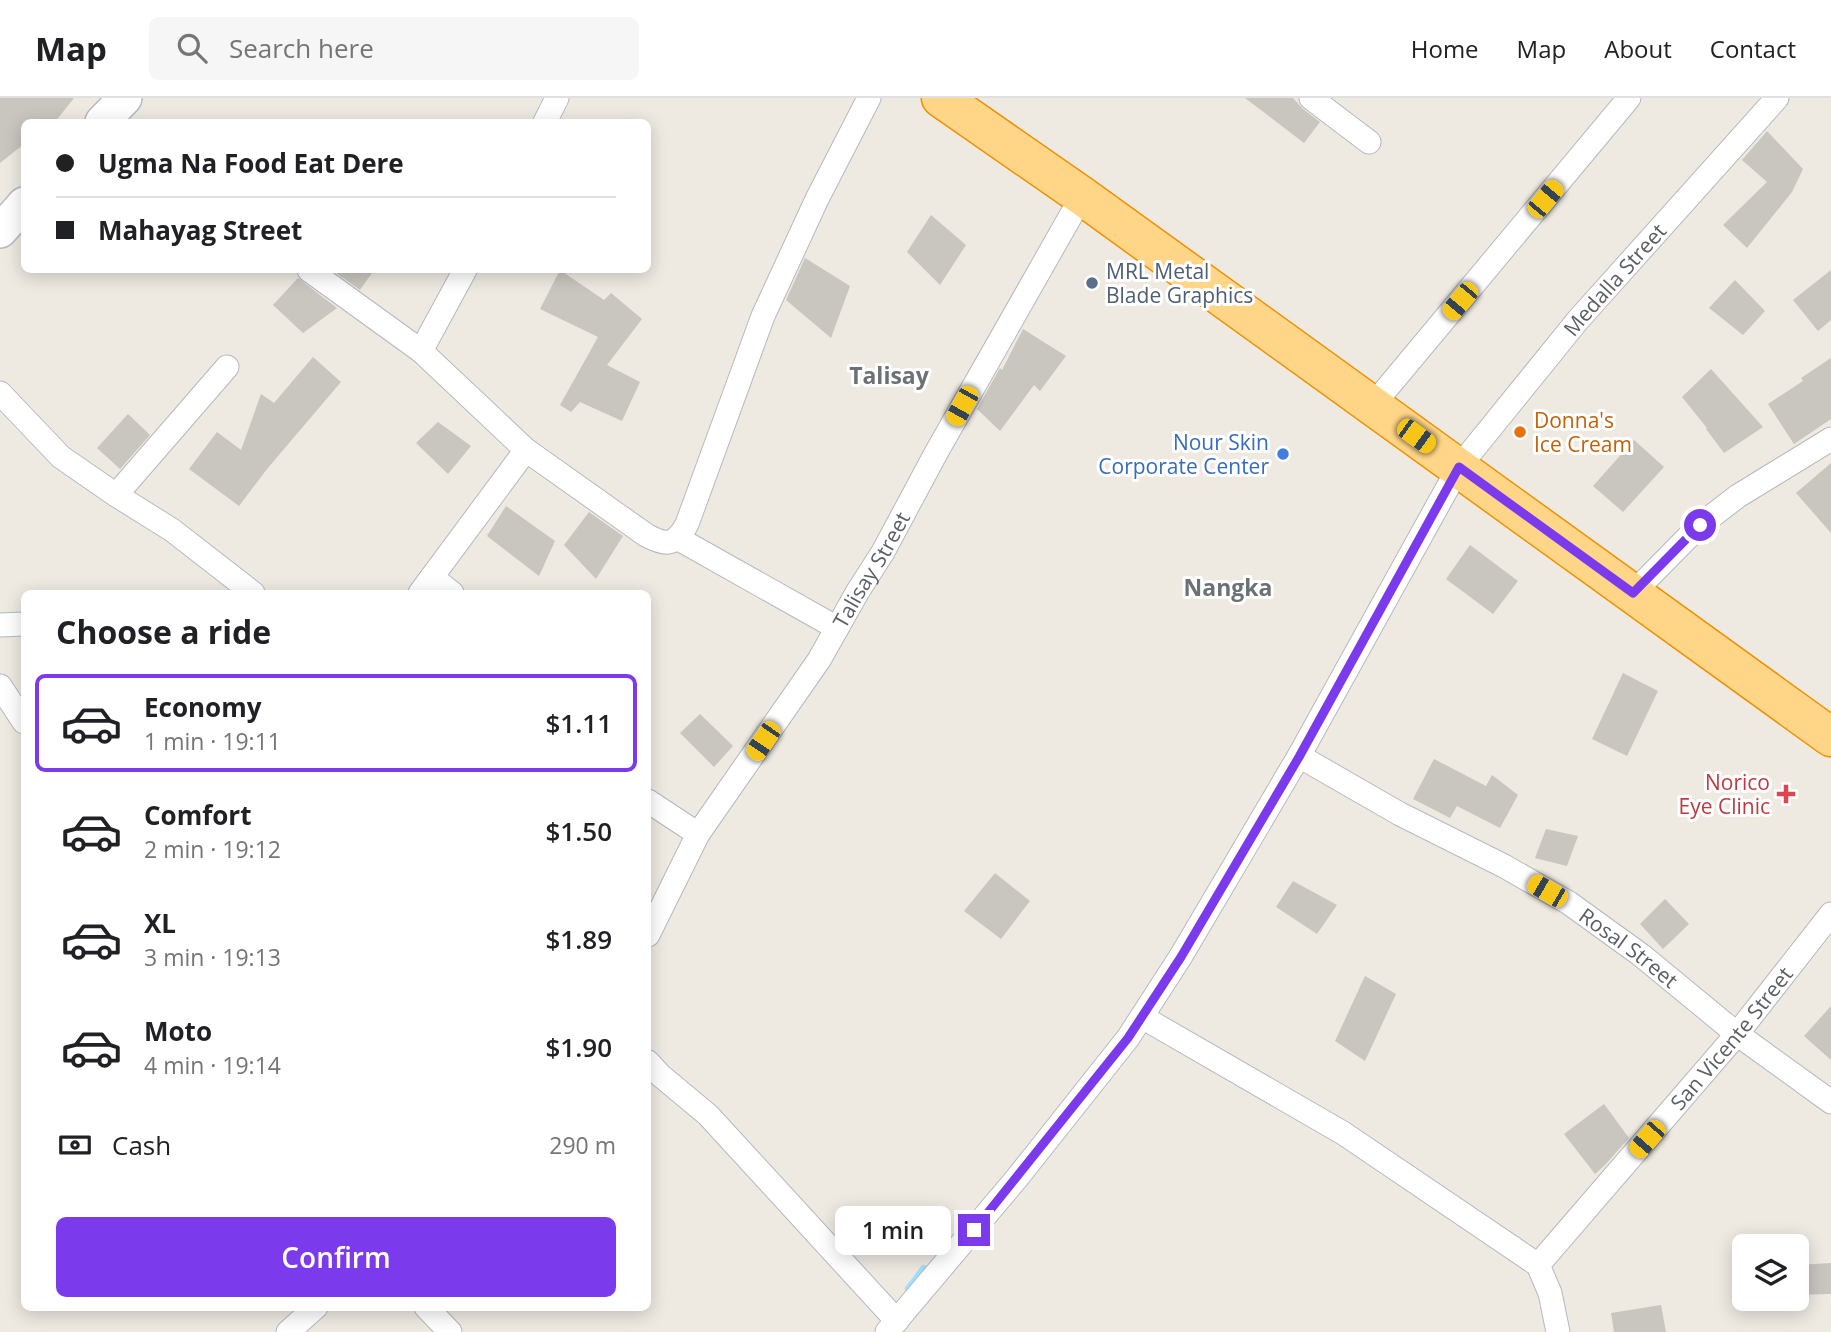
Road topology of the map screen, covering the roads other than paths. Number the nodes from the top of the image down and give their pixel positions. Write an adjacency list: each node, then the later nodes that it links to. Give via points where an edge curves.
1 (125, 98): 8 (main road)
2 (558, 98): 9 (street)
3 (869, 98): 24 (street, via 764,316 687,524)
4 (941, 98): 11 (highway)
5 (1311, 98): 10 (street)
6 (1629, 98): 19 (street)
7 (1777, 98): 22 (street, Medalla Street, via 1578,320)
8 (105, 119)
9 (547, 119)
10 (1369, 142)
11 (1082, 196): 19 (highway); 30 (street, Talisay Street)
12 (21, 207): 13 (main road)
13 (0, 231)
14 (313, 273): 16 (street)
15 (463, 273): 16 (street)
16 (421, 351): 21 (street)
17 (227, 367): 23 (street)
18 (0, 393): 23 (street, via 61,457)
19 (1373, 405): 22 (highway)
20 (1831, 439): 27 (street, via 1700,525)
21 (526, 450): 24 (street, via 646,535 664,543); 25 (street)
22 (1459, 467): 27 (highway); 34 (street, Medalla Street)
23 (116, 495): 26 (street, via 172,530)
24 (677, 538): 30 (street)
25 (426, 585)
26 (249, 590)
27 (1633, 593): 33 (highway)
28 (21, 624): 29 (street)
29 (0, 625)
30 (837, 628): 36 (street, Talisay Street)
31 (0, 687): 32 (street)
32 (21, 718)
33 (1831, 737)
34 (1299, 757): 39 (street, Medalla Street); 40 (street, Rosal Street, via 1569,903)
35 (651, 803): 36 (street)
36 (698, 834): 38 (street, Talisay Street)
37 (1831, 914): 40 (street, San Vicente Street)
38 (651, 929)
39 (1142, 1017): 43 (street, via 1343,1133); 46 (street, Medalla Street, via 1017,1178)
40 (1737, 1034): 42 (street, Rosal Street); 43 (street, San Vicente Street)
41 (651, 1065): 46 (street, via 708,1115)
42 (1831, 1102)
43 (1538, 1265): 49 (street)
44 (312, 1311): 47 (street)
45 (430, 1311): 48 (street)
46 (892, 1326)
47 (288, 1332)
48 (450, 1332)
49 (1558, 1332)

